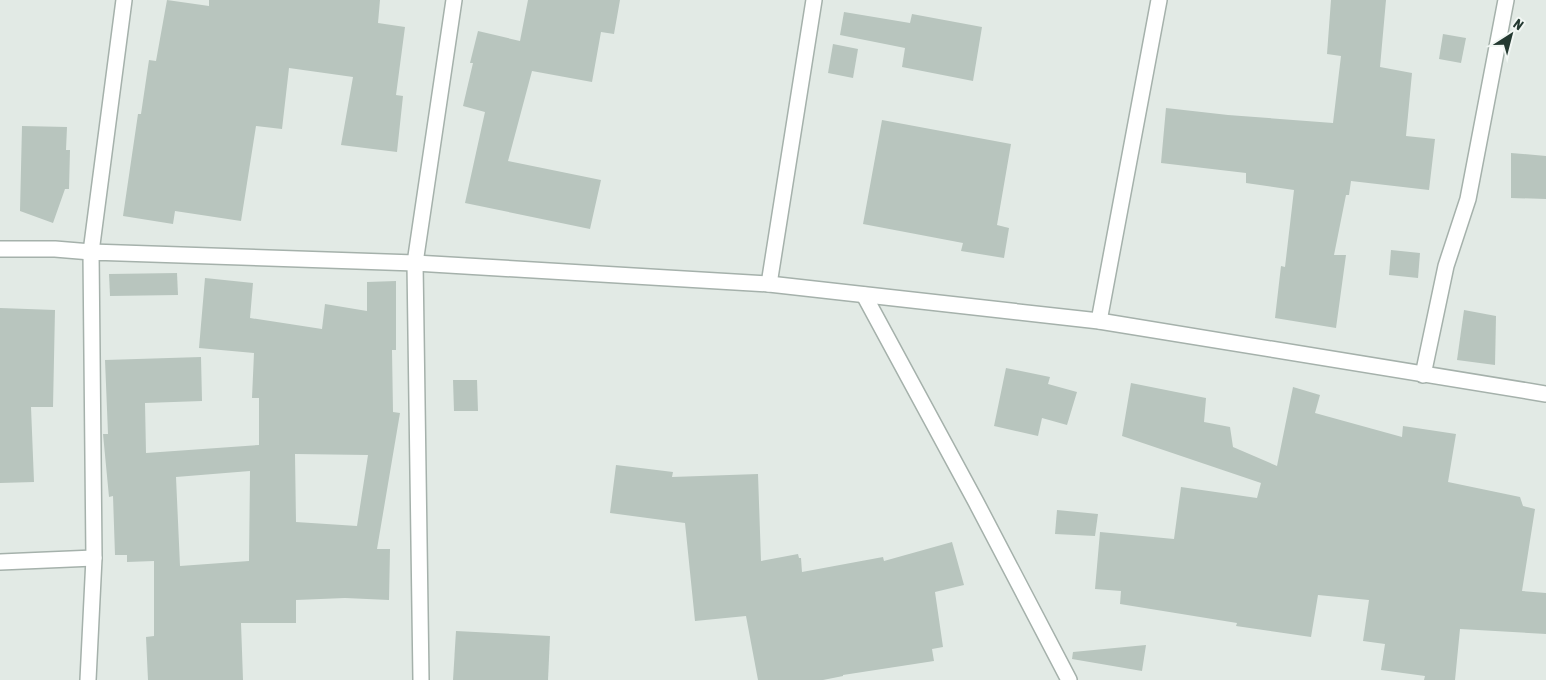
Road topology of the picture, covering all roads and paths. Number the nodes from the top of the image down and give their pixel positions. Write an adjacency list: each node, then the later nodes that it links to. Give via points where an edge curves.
1 (124, 0): 7 (street)
2 (454, 0): 8 (street)
3 (814, 0): 9 (street)
4 (1159, 0): 11 (street)
5 (1506, 0): 12 (street, via 1468,199 1446,266)
6 (0, 248): 7 (street)
7 (91, 252): 8 (street); 14 (street)
8 (416, 263): 9 (street); 17 (street)
9 (769, 284): 10 (street)
10 (864, 295): 11 (street); 18 (street)
11 (1098, 322): 12 (street)
12 (1423, 375): 13 (street)
13 (1546, 394)
14 (94, 558): 15 (street); 16 (street)
15 (0, 562)
16 (88, 680)
17 (421, 680)
18 (1069, 680)

